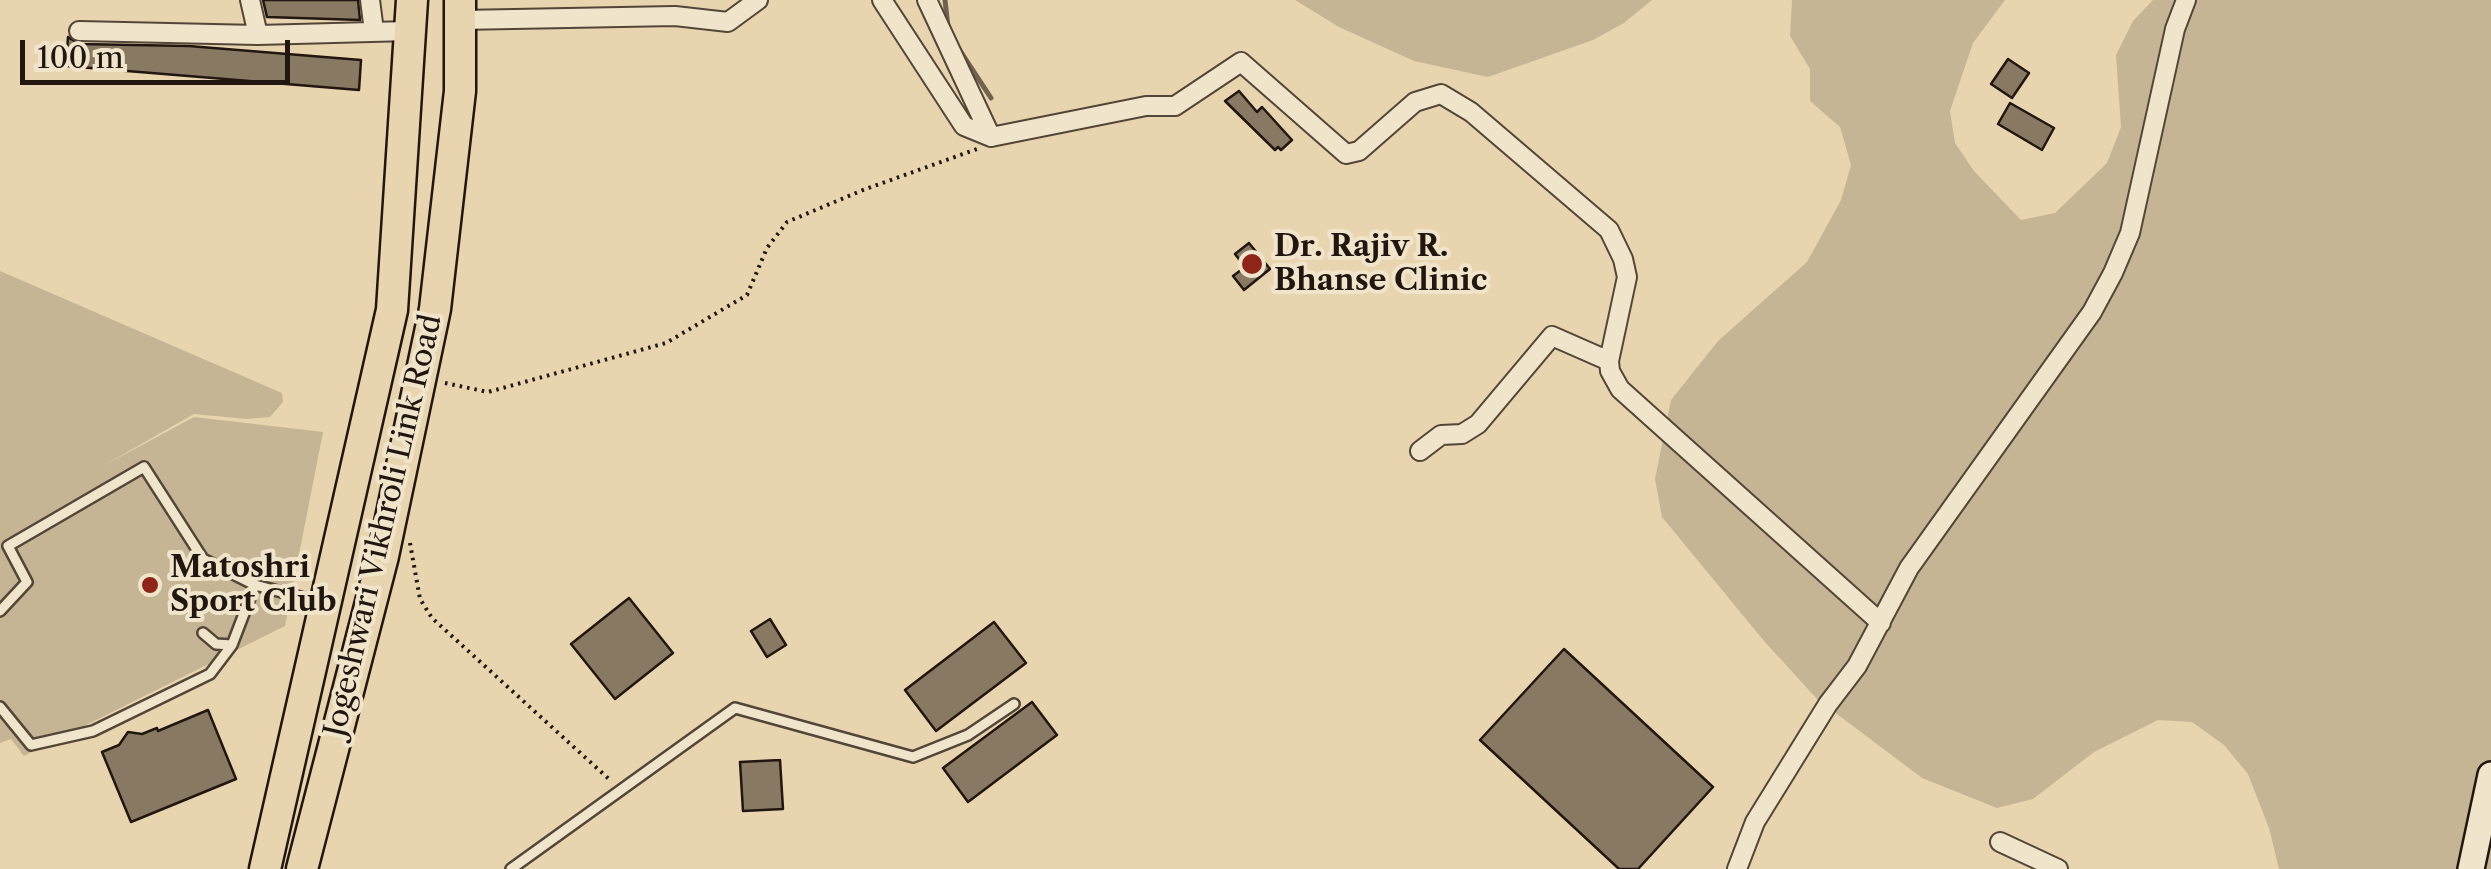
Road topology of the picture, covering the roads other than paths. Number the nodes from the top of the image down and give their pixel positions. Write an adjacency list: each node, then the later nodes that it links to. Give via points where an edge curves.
1 (250, 0): 11 (street)
2 (370, 0): 10 (street)
3 (758, 0): 7 (street, via 728,22)
4 (882, 0): 12 (street, via 964,126)
5 (927, 0): 12 (street)
6 (2186, 0): 18 (street, via 2130,233 2113,274 1909,568)
7 (460, 10): 26 (main road, Jogeshwari Vikhroli Link Road, via 460,91 434,309 384,556)
8 (411, 15): 10 (street); 16 (main road, via 392,310)
9 (79, 30): 11 (street)
10 (374, 31): 11 (street)
11 (258, 35)
12 (992, 137): 13 (street, via 1175,106 1241,62 1346,154 1360,151 1415,102 1441,94 1493,129 1609,230 1627,277)
13 (1610, 360): 14 (street, via 1552,336 1478,424 1462,434 1441,435); 18 (street, via 1620,390)
14 (1420, 451)
15 (255, 586): 16 (lane); 17 (lane, via 203,560 144,467 8,546 27,582); 20 (lane)
16 (325, 604): 25 (main road)
17 (0, 611)
18 (1880, 623): 28 (street, via 1756,822)
19 (203, 633): 20 (lane, via 216,644)
20 (232, 645): 22 (lane, via 210,674 93,730 32,745)
21 (1014, 704): 27 (lane, via 968,735 913,757 735,708)
22 (0, 707)
23 (2491, 775): 30 (main road)
24 (2000, 842): 29 (street)
25 (265, 869)
26 (302, 869)
27 (511, 869)
28 (1736, 869)
29 (2058, 869)
30 (2471, 869)

